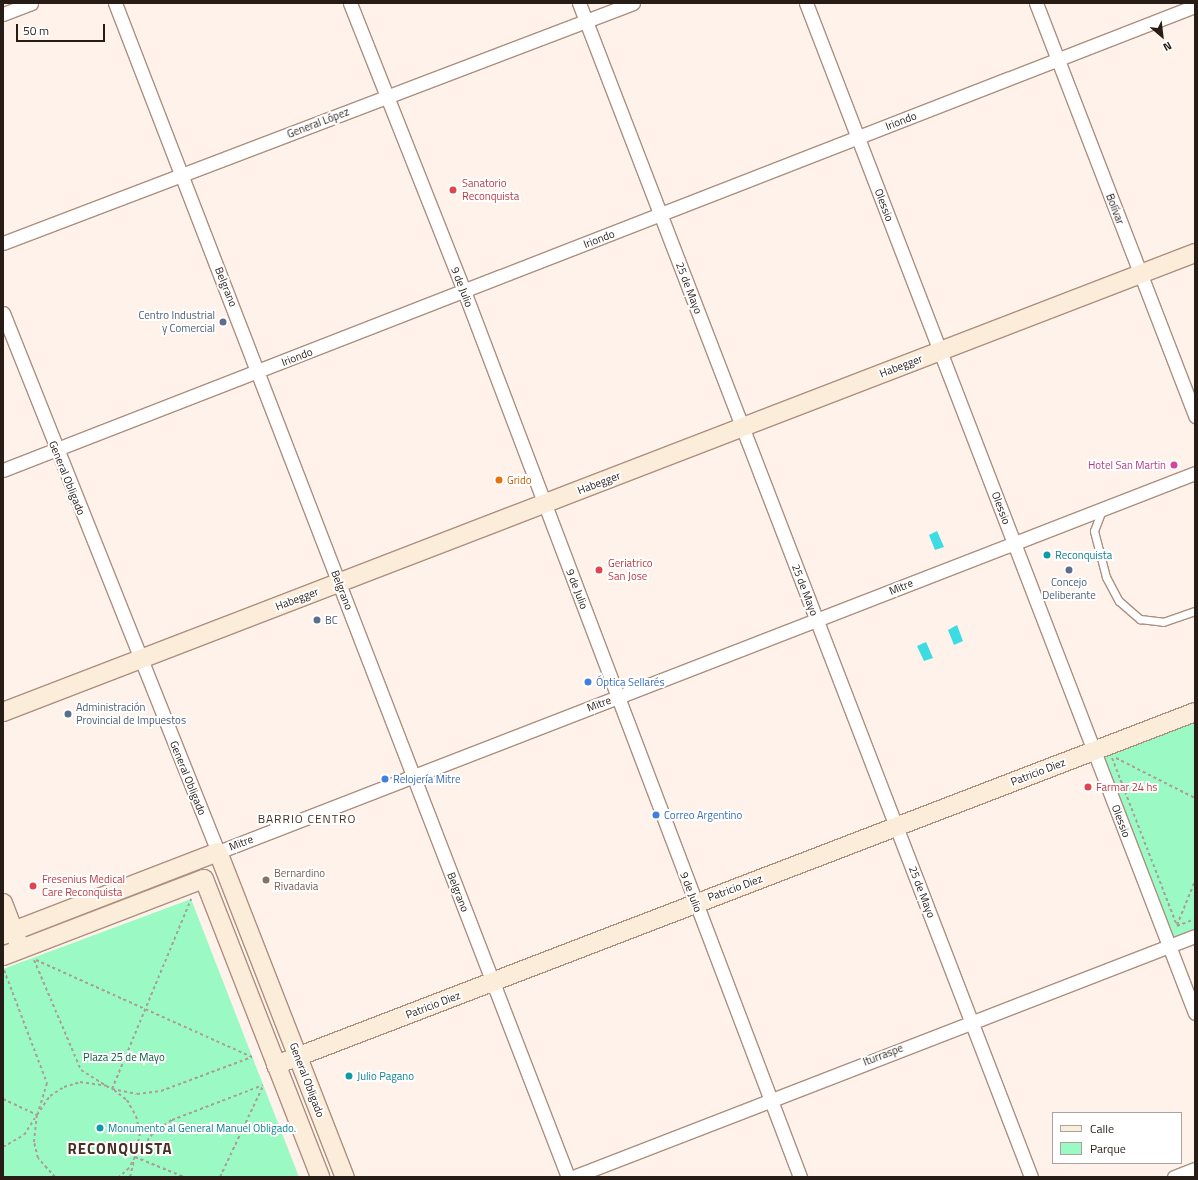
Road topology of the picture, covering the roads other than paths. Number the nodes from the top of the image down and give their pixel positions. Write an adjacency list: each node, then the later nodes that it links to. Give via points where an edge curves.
1 (31, 3): 9 (street)
2 (115, 3): 14 (street, Belgrano)
3 (350, 3): 12 (street, 9 de Julio)
4 (579, 3): 10 (street, 25 de Mayo)
5 (633, 3): 10 (street, General López)
6 (806, 3): 13 (street, Olessio)
7 (1036, 3): 11 (street, Bolívar)
8 (1195, 6): 11 (street, Iriondo)
9 (3, 14)
10 (586, 21): 12 (street, General López); 15 (street, 25 de Mayo)
11 (1058, 60): 13 (street, Iriondo); 18 (street, Bolívar)
12 (386, 96): 14 (street, General López); 19 (street, 9 de Julio)
13 (858, 138): 15 (street, Iriondo); 21 (street, Olessio)
14 (181, 176): 16 (street, General López); 22 (street, Belgrano)
15 (661, 215): 19 (street, Iriondo); 24 (street, 25 de Mayo)
16 (3, 243)
17 (1195, 253): 18 (main road, Habegger)
18 (1140, 274): 21 (main road, Habegger); 23 (street, Bolívar)
19 (464, 291): 22 (street, Iriondo); 28 (street, 9 de Julio)
20 (3, 313): 25 (street, General Obligado)
21 (940, 351): 24 (main road, Habegger); 30 (street, Olessio)
22 (259, 372): 25 (street, Iriondo); 31 (street, Belgrano)
23 (1195, 416)
24 (743, 428): 28 (main road, Habegger); 33 (street, 25 de Mayo)
25 (55, 450): 26 (street, Iriondo); 34 (street, General Obligado)
26 (3, 470)
27 (1195, 473): 29 (street, Mitre)
28 (544, 504): 31 (main road, Habegger); 35 (street, 9 de Julio)
29 (1102, 510): 30 (street, Mitre); 32 (lane, via 1094,531 1106,577 1119,601 1140,619 1163,622)
30 (1014, 543): 33 (street, Mitre); 38 (street, Olessio)
31 (339, 583): 34 (main road, Habegger); 39 (street, Belgrano)
32 (1195, 612)
33 (817, 621): 35 (street, Mitre); 40 (street, 25 de Mayo)
34 (139, 658): 36 (main road, Habegger); 41 (street, General Obligado)
35 (619, 697): 39 (street, Mitre); 42 (street, 9 de Julio)
36 (3, 712)
37 (1195, 712): 38 (main road, Patricio Diez)
38 (1102, 753): 40 (main road, Patricio Diez); 46 (street, Olessio)
39 (414, 777): 41 (street, Mitre); 49 (street, Belgrano)
40 (896, 828): 42 (main road, Patricio Diez); 51 (street, 25 de Mayo)
41 (218, 852): 44 (main road, Mitre); 52 (main road, General Obligado)
42 (695, 902): 49 (main road, Patricio Diez); 54 (street, 9 de Julio)
43 (3, 903): 44 (main road)
44 (8, 933): 47 (main road)
45 (1195, 936): 46 (street, Iturraspe)
46 (1169, 946): 50 (street, Olessio); 51 (street, Iturraspe)
47 (21, 950): 48 (main road); 53 (main road, via 204,879)
48 (3, 956)
49 (493, 983): 52 (main road, Patricio Diez); 58 (street, Belgrano)
50 (1195, 1013)
51 (972, 1021): 54 (street, Iturraspe); 61 (street, 25 de Mayo)
52 (298, 1057): 53 (main road, Patricio Diez); 57 (main road, General Obligado)
53 (276, 1065): 56 (main road)
54 (770, 1099): 59 (street, Iturraspe); 60 (street, 9 de Julio)
55 (1195, 1169): 62 (street)
56 (320, 1177)
57 (345, 1177)
58 (568, 1177)
59 (573, 1177)
60 (800, 1177)
61 (1031, 1177)
62 (1174, 1177)

